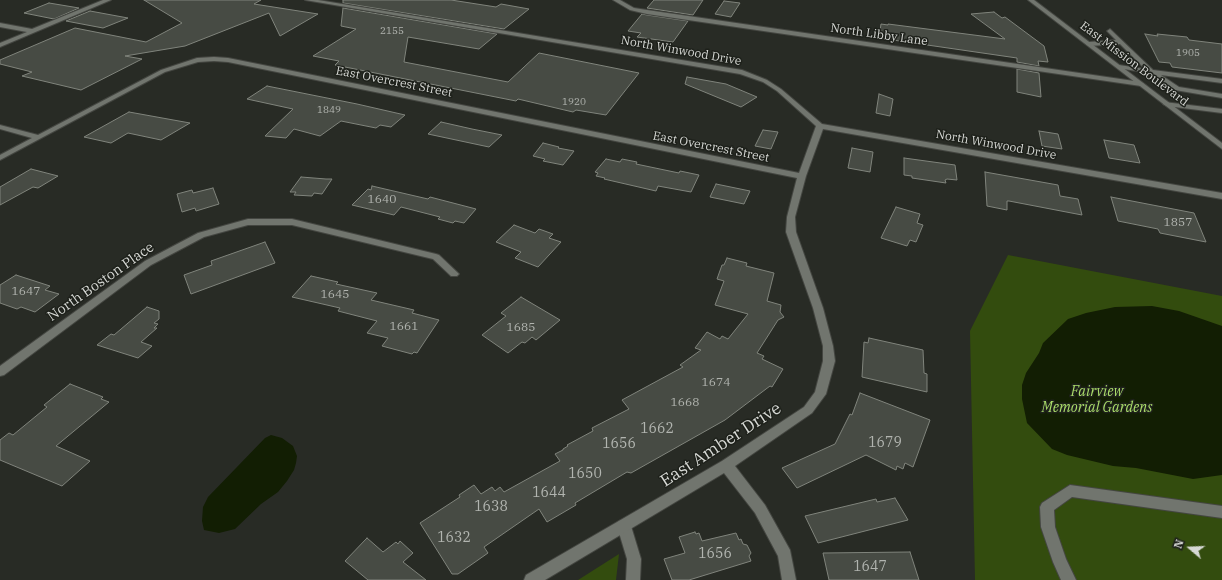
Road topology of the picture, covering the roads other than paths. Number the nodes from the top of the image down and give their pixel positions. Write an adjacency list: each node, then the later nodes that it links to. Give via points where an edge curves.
1 (108, 0): 6 (street)
2 (308, 0): 18 (street, North Winwood Drive, via 742,72 779,90)
3 (616, 0): 14 (street, North Libby Lane, via 632,9 647,12)
4 (1032, 0): 9 (street, East Mission Boulevard)
5 (0, 25): 6 (street)
6 (32, 31): 10 (street)
7 (1110, 31): 8 (street)
8 (1121, 42): 9 (street); 12 (street)
9 (1089, 44): 11 (street, East Mission Boulevard)
10 (0, 45)
11 (1119, 67): 12 (street); 14 (street, East Mission Boulevard)
12 (1150, 71): 13 (street); 15 (street, via 1177,89)
13 (1222, 81)
14 (1141, 84): 16 (street, East Mission Boulevard)
15 (1222, 96)
16 (1167, 104): 17 (street); 21 (street, East Mission Boulevard)
17 (1222, 111)
18 (820, 126): 23 (street, East Amber Drive); 24 (street, North Winwood Drive)
19 (0, 128): 20 (street)
20 (39, 137): 22 (street, East Overcrest Street); 23 (street, East Overcrest Street, via 163,71 197,60 214,59)
21 (1222, 147)
22 (0, 158)
23 (802, 176): 27 (street, East Amber Drive, via 791,217 791,232 818,308 828,346 829,361 820,394 808,410)
24 (1222, 196)
25 (454, 274): 26 (street, North Boston Place, via 436,257 292,222 248,222 201,235 148,263)
26 (0, 372)
27 (726, 465): 29 (street, East Amber Drive); 32 (street, via 760,509 784,555)
28 (1222, 512): 33 (street, via 1070,491 1047,507 1048,527 1060,562)
29 (624, 526): 30 (street, East Amber Drive); 31 (street, via 634,559)
30 (531, 580)
31 (633, 580)
32 (789, 580)
33 (1070, 580)

